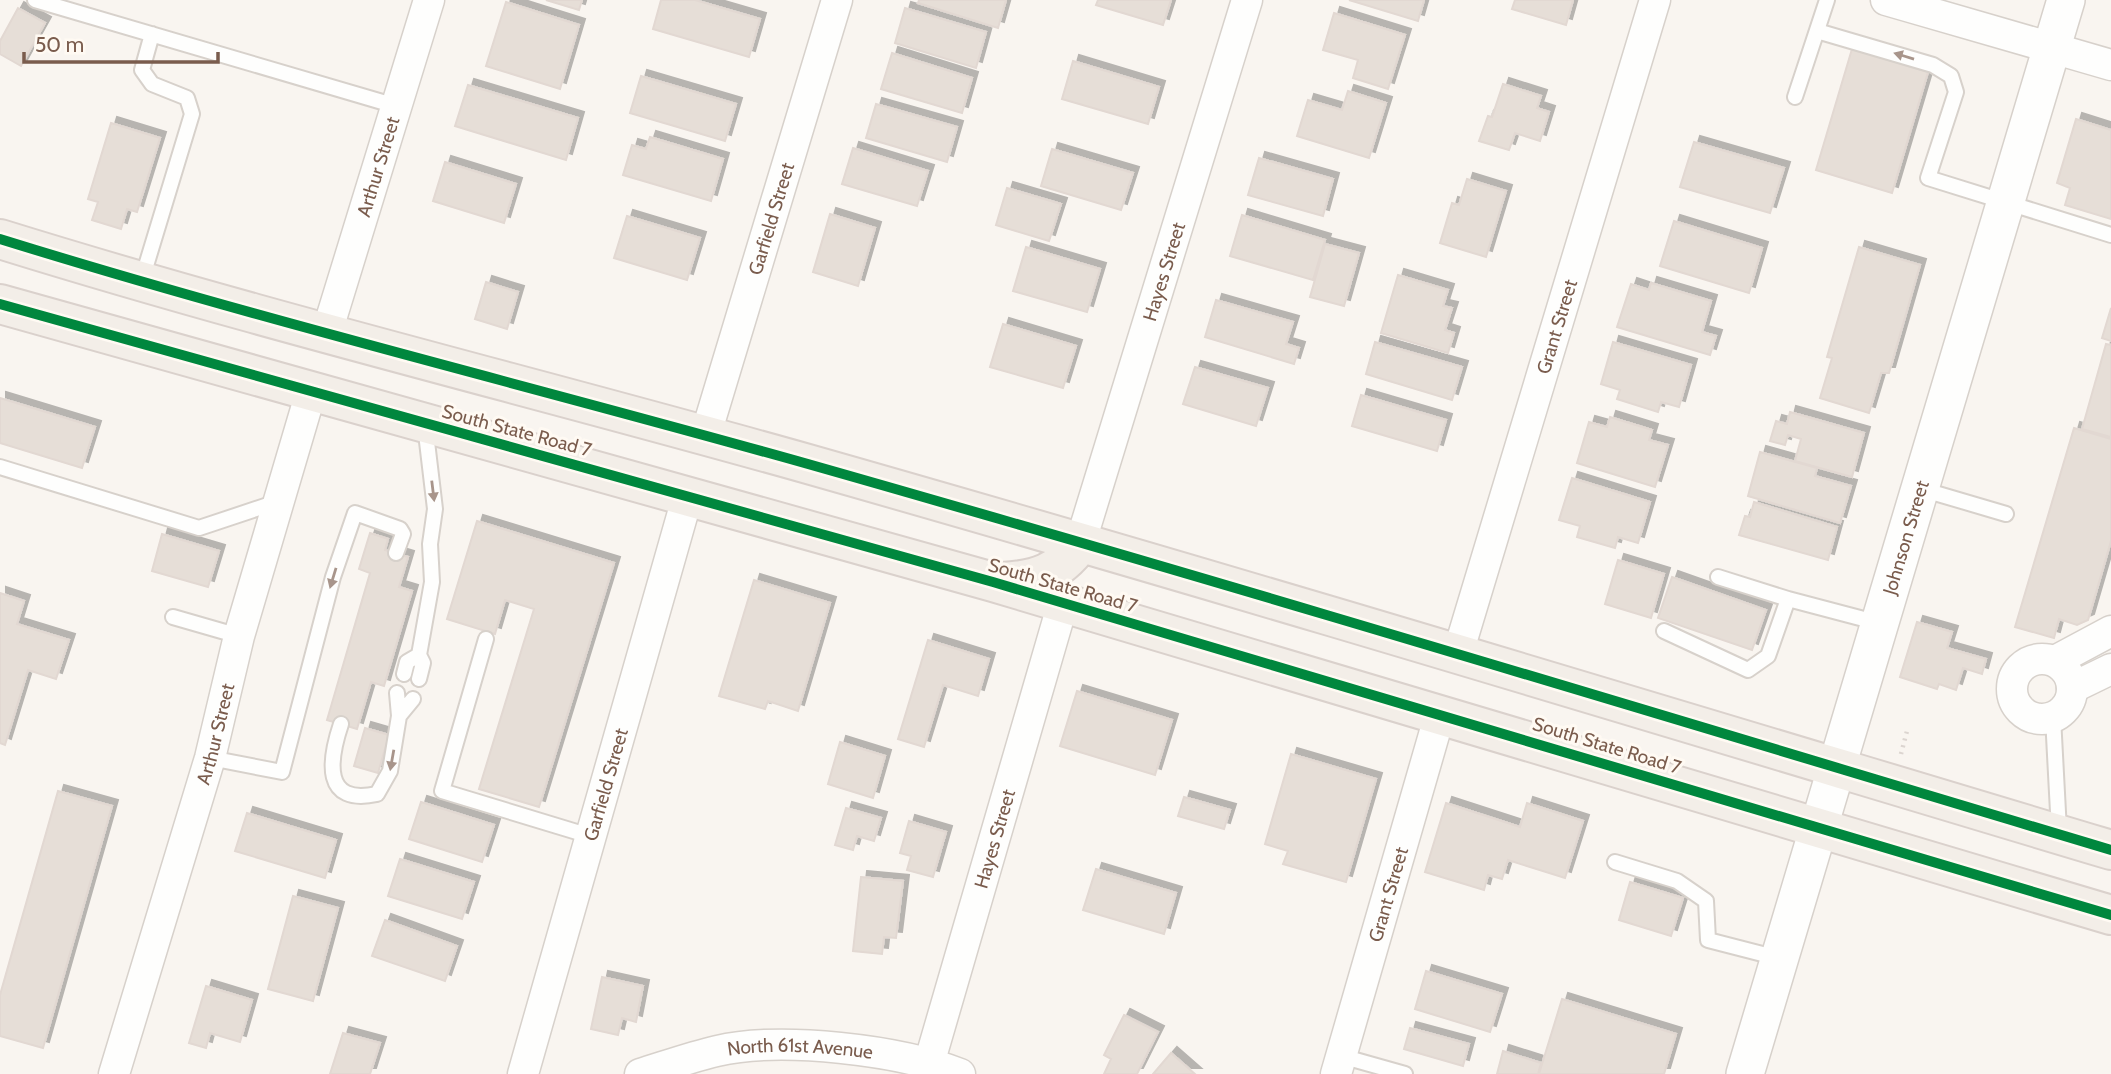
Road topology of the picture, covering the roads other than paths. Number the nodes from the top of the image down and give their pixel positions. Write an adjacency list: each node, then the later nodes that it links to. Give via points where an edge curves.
1 (35, 0): 10 (lane)
2 (429, 0): 14 (street, Arthur Street)
3 (837, 0): 23 (street, Garfield Street)
4 (1247, 0): 29 (street, Hayes Street)
5 (1656, 0): 42 (street, Grant Street)
6 (1827, 0): 9 (lane)
7 (1886, 0): 11 (street, via 1958,15)
8 (2066, 0): 11 (street, Johnson Street)
9 (1817, 31): 13 (lane); 15 (lane, one-way to 9, via 1928,178 1956,92 1951,76 1933,65)
10 (152, 34): 14 (lane); 18 (lane, via 142,70 152,84 187,97 192,114)
11 (2051, 48): 12 (street); 15 (street, Johnson Street)
12 (2111, 65)
13 (1795, 97)
14 (396, 106): 20 (street, Arthur Street)
15 (2005, 202): 16 (lane); 25 (street, Johnson Street)
16 (2111, 235)
17 (8, 245): 18 (main road)
18 (142, 280): 20 (main road)
19 (0, 304): 21 (main road, South State Road 7)
20 (327, 332): 23 (main road)
21 (311, 392): 22 (main road, South State Road 7); 27 (street, Arthur Street)
22 (424, 423): 26 (main road, South State Road 7); 45 (lane, one-way to 45, via 435,509 430,544 432,582 419,655 423,663)
23 (705, 437): 29 (main road)
24 (0, 467): 27 (lane, via 199,528)
25 (1920, 488): 28 (lane); 37 (street, Johnson Street)
26 (688, 495): 33 (main road, South State Road 7); 57 (street, Garfield Street)
27 (277, 502): 40 (street, Arthur Street)
28 (2006, 514)
29 (1080, 544): 31 (main road); 33 (main road, via 1050,574)
30 (396, 553): 53 (lane, one-way to 53, via 403,534 400,528 355,513 333,577 282,772)
31 (1143, 561): 35 (main road, via 1093,574 1075,586); 42 (main road)
32 (1718, 577): 34 (lane)
33 (993, 582): 35 (main road, South State Road 7)
34 (1788, 599): 37 (lane); 38 (lane, via 1768,656 1748,670)
35 (1062, 603): 49 (main road, South State Road 7); 63 (street, Hayes Street)
36 (173, 617): 40 (lane)
37 (1880, 623): 54 (street, Johnson Street)
38 (1664, 631)
39 (2111, 631): 43 (street)
40 (239, 636): 53 (street, Arthur Street)
41 (486, 639): 57 (lane, via 442,791)
42 (1458, 653): 54 (main road)
43 (2055, 661): 46 (street, via 2067,672); 51 (street, via 2027,663 2012,688 2024,713)
44 (2111, 668): 46 (street)
45 (412, 676)
46 (2072, 688): 51 (street, via 2067,705)
47 (397, 693): 50 (lane)
48 (413, 699): 50 (lane)
49 (1440, 714): 55 (main road, South State Road 7); 62 (street, Grant Street)
50 (399, 716): 52 (lane, one-way to 52, via 390,771 377,794 360,798 333,780 330,763)
51 (2053, 717): 56 (lane)
52 (341, 724)
53 (210, 758): 64 (street, Arthur Street)
54 (1836, 766): 55 (street, Johnson Street); 56 (main road)
55 (1818, 826): 60 (main road, South State Road 7); 61 (street, Johnson Street)
56 (2059, 835): 58 (main road)
57 (590, 836): 65 (street, Garfield Street)
58 (2111, 850)
59 (1615, 862): 61 (lane, via 1677,881 1706,901 1708,940)
60 (2111, 915)
61 (1779, 959): 69 (street, Johnson Street)
62 (1339, 1065): 68 (lane)
63 (928, 1068): 66 (street, North 61st Avenue, via 811,1045 720,1051); 67 (street, North 61st Avenue)
64 (114, 1074)
65 (523, 1074)
66 (640, 1074)
67 (960, 1074)
68 (1405, 1074)
69 (1745, 1074)

